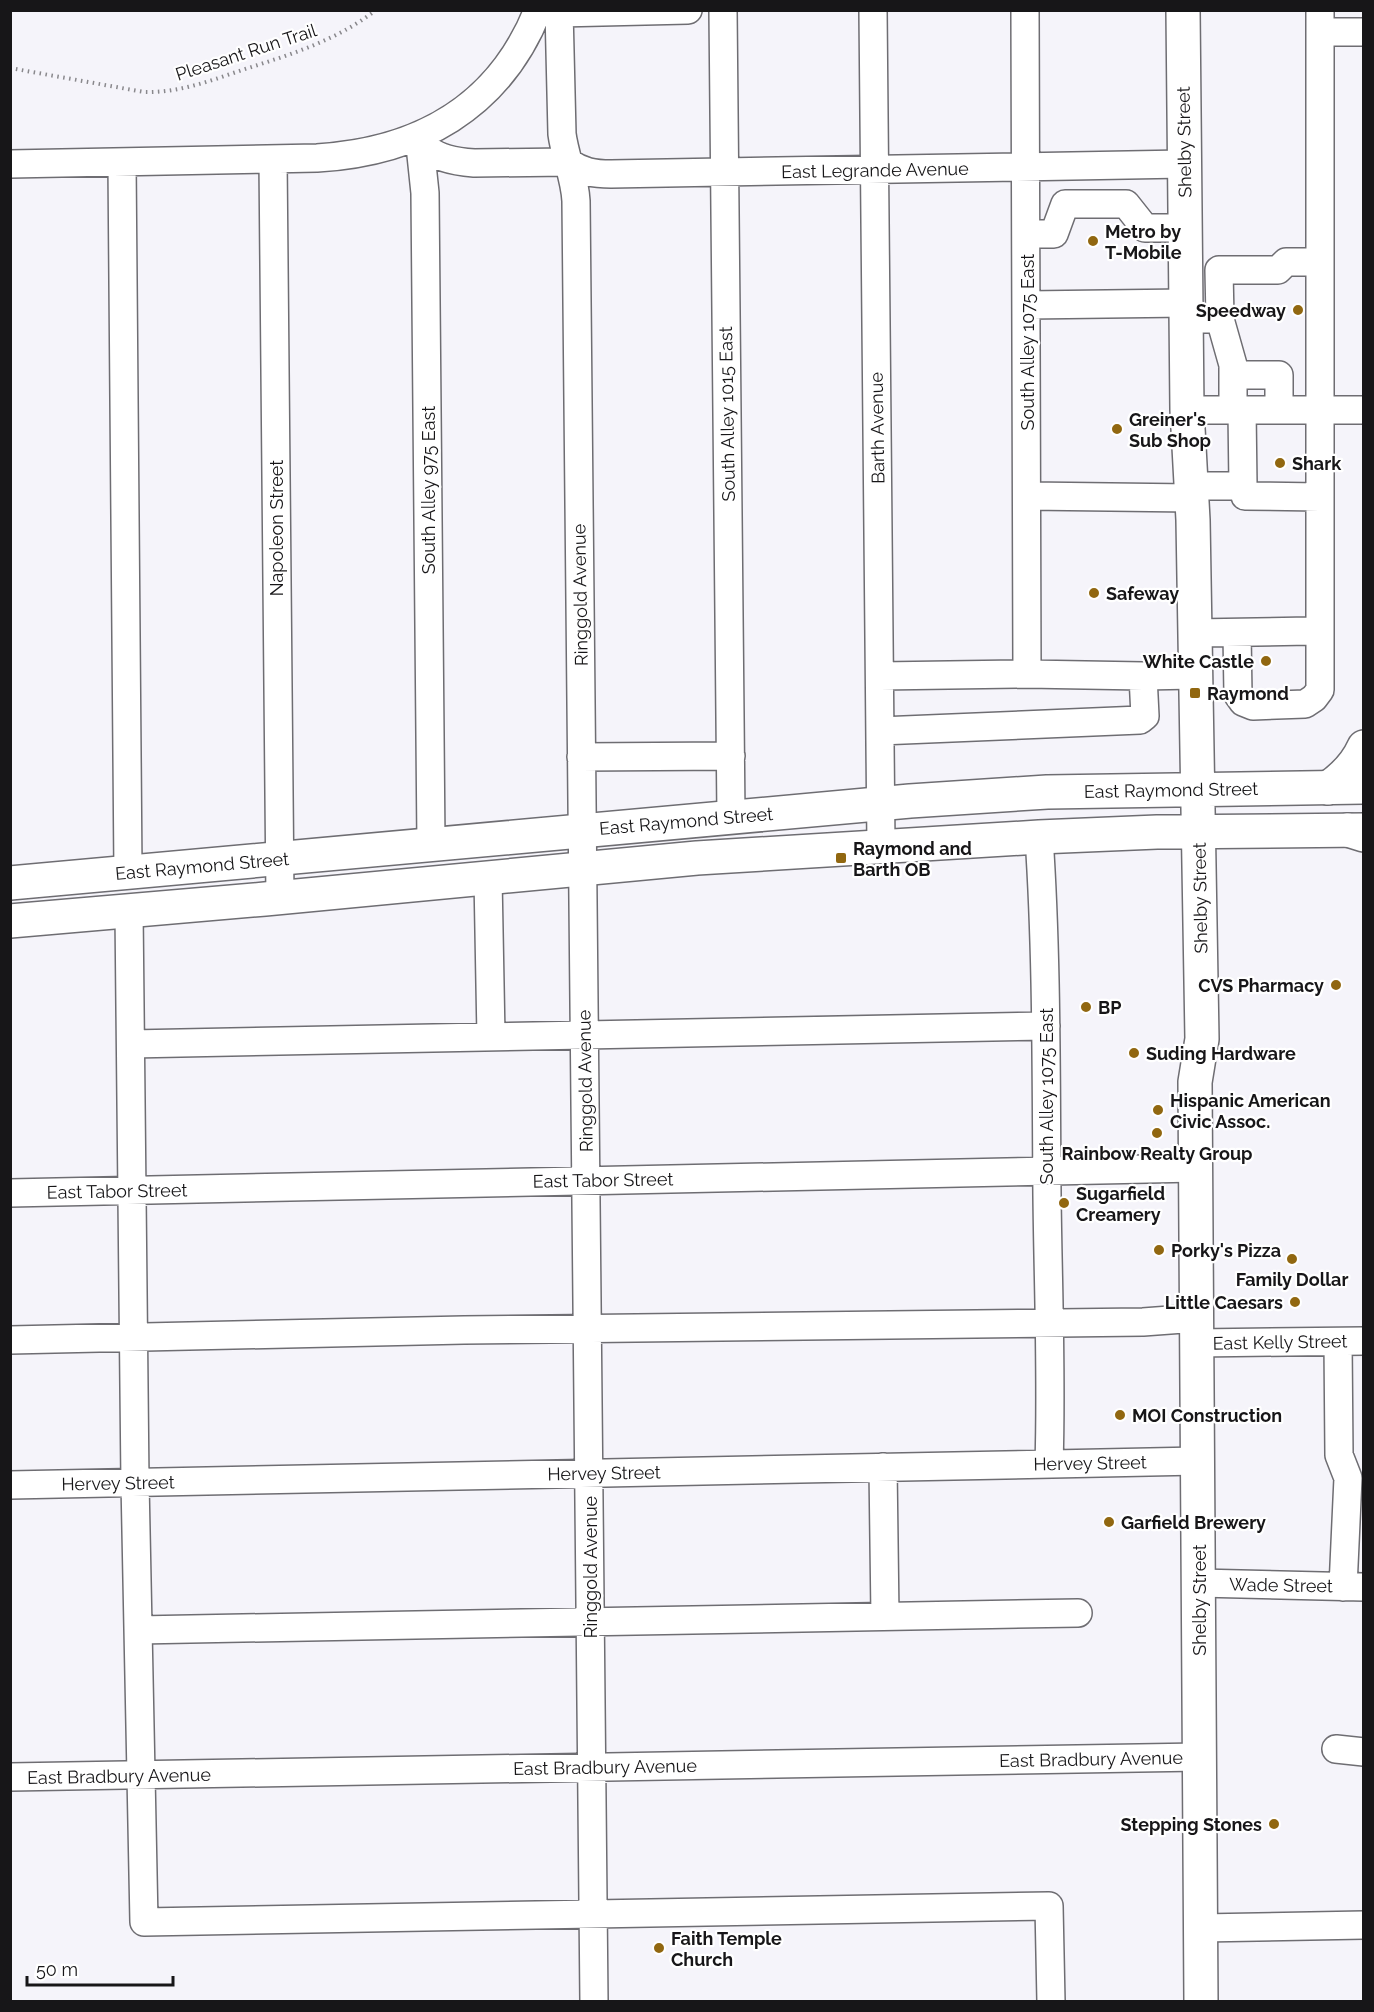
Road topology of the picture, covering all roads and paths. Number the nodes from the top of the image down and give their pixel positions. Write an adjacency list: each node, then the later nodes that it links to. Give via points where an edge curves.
1 (376, 10): 10 (path, Pleasant Run Trail, via 322,43 164,93)
2 (688, 10): 7 (street)
3 (723, 10): 21 (street, South Alley 1015 East)
4 (873, 10): 20 (street, Barth Avenue)
5 (1025, 10): 19 (street, South Alley 1075 East)
6 (1183, 10): 16 (main road, Shelby Street)
7 (552, 11): 11 (street, via 482,95); 14 (street, Ringgold Avenue, via 562,134)
8 (1320, 21): 9 (street); 26 (street)
9 (1364, 32)
10 (10, 68)
11 (418, 136): 12 (street, via 342,156); 14 (street, via 433,152 460,161); 60 (street, South Alley 975 East, via 425,186)
12 (273, 159): 13 (street); 62 (street, Napoleon Street)
13 (122, 162): 15 (street); 64 (street)
14 (568, 162): 21 (street, East Legrande Avenue, via 591,173); 50 (street, Ringgold Avenue, via 576,201)
15 (10, 164)
16 (1184, 164): 17 (street, East Legrande Avenue); 24 (main road, Shelby Street)
17 (1126, 166): 18 (street, East Legrande Avenue); 23 (street)
18 (1065, 167): 19 (street, East Legrande Avenue); 22 (street)
19 (1026, 168): 20 (street, East Legrande Avenue); 25 (street, South Alley 1075 East)
20 (874, 171): 21 (street, East Legrande Avenue); 45 (street, Barth Avenue)
21 (724, 173): 49 (street, South Alley 1015 East)
22 (1065, 204): 23 (street); 25 (street, via 1054,234)
23 (1126, 204): 24 (street, via 1145,228)
24 (1185, 228): 28 (main road, Shelby Street)
25 (1026, 234): 27 (street, South Alley 1075 East)
26 (1320, 262): 29 (street, via 1286,262 1278,270 1219,270); 34 (street)
27 (1027, 305): 28 (street); 38 (street, South Alley 1075 East)
28 (1186, 311): 29 (street); 31 (main road, Shelby Street)
29 (1220, 319): 30 (street)
30 (1233, 375): 32 (street); 33 (street, via 1279,375)
31 (1187, 410): 32 (street); 37 (main road, Shelby Street)
32 (1237, 410): 33 (street); 36 (street)
33 (1279, 410): 34 (street)
34 (1320, 410): 35 (street); 39 (street)
35 (1364, 410)
36 (1243, 486): 37 (street); 39 (street, via 1245,496)
37 (1191, 492): 38 (street); 40 (main road, Shelby Street)
38 (1028, 496): 43 (street, South Alley 1075 East)
39 (1320, 497): 42 (street)
40 (1194, 633): 41 (street); 44 (main road, Shelby Street)
41 (1237, 633): 42 (street, via 1310,631); 42 (street, via 1238,695 1253,706 1305,704 1314,698 1320,690)
42 (1320, 637)
43 (1027, 674): 45 (street); 46 (street)
44 (1195, 675): 46 (street); 53 (main road, Shelby Street)
45 (880, 676): 47 (street, Barth Avenue)
46 (1143, 676): 47 (street, via 1145,716 1140,720)
47 (880, 731): 54 (street, Barth Avenue)
48 (1364, 747): 52 (main road, via 1350,770)
49 (731, 756): 50 (street); 55 (street, South Alley 1015 East)
50 (581, 757): 56 (street, Ringgold Avenue)
51 (1364, 787): 52 (main road, East Raymond Street)
52 (1328, 788): 53 (main road, East Raymond Street)
53 (1197, 790): 54 (main road, East Raymond Street, via 1047,792); 57 (main road, Shelby Street)
54 (881, 804): 55 (main road, East Raymond Street); 61 (street, Barth Avenue)
55 (731, 817): 56 (main road, East Raymond Street)
56 (583, 830): 60 (main road, East Raymond Street); 63 (street, Ringgold Avenue)
57 (1199, 832): 58 (main road); 59 (main road); 74 (main road, Shelby Street, via 1202,1039 1195,1082)
58 (1358, 832)
59 (1039, 837): 61 (main road); 70 (street, South Alley 1075 East)
60 (430, 844): 62 (main road, East Raymond Street)
61 (881, 846): 63 (main road)
62 (279, 859): 64 (main road, East Raymond Street); 67 (street, Napoleon Street)
63 (583, 870): 65 (main road); 71 (street, Ringgold Avenue)
64 (128, 872): 66 (main road, East Raymond Street)
65 (488, 878): 67 (main road); 72 (street)
66 (10, 883)
67 (280, 898): 68 (main road)
68 (129, 911): 69 (main road); 73 (street)
69 (10, 921)
70 (1046, 1026): 71 (street); 75 (street, South Alley 1075 East)
71 (585, 1034): 72 (street); 76 (street, Ringgold Avenue)
72 (491, 1037): 73 (street)
73 (131, 1044): 77 (street)
74 (1196, 1168): 75 (street, East Tabor Street); 81 (main road, Shelby Street)
75 (1047, 1171): 76 (street, East Tabor Street); 79 (street, South Alley 1075 East)
76 (586, 1181): 77 (street, East Tabor Street); 80 (street, Ringgold Avenue)
77 (132, 1190): 78 (street, East Tabor Street); 82 (street)
78 (10, 1193)
79 (1048, 1322): 80 (street, East Kelly Street); 81 (street, East Kelly Street, via 1143,1322); 86 (street, South Alley 1075 East)
80 (588, 1329): 82 (street, East Kelly Street); 88 (street, Ringgold Avenue)
81 (1197, 1330): 84 (street, East Kelly Street); 85 (main road, Shelby Street)
82 (133, 1337): 83 (street, East Kelly Street); 90 (street)
83 (10, 1340)
84 (1351, 1342): 89 (street, via 1339,1455)
85 (1198, 1461): 86 (street, Hervey Street); 92 (main road, Shelby Street)
86 (1049, 1464): 87 (street, Hervey Street)
87 (884, 1467): 88 (street, Hervey Street); 95 (street)
88 (589, 1473): 90 (street, Hervey Street); 96 (street, Ringgold Avenue)
89 (1356, 1478): 93 (street)
90 (135, 1482): 91 (street, Hervey Street); 97 (street)
91 (10, 1485)
92 (1199, 1583): 93 (street, Wade Street); 100 (main road, Shelby Street)
93 (1353, 1587)
94 (1078, 1613): 95 (street)
95 (885, 1616): 96 (street)
96 (591, 1623): 97 (street); 101 (street, Ringgold Avenue)
97 (138, 1630): 102 (street)
98 (1336, 1749): 99 (street)
99 (1364, 1752)
100 (1200, 1757): 101 (street, East Bradbury Avenue); 106 (main road, Shelby Street)
101 (592, 1767): 102 (street, East Bradbury Avenue); 104 (street, Ringgold Avenue)
102 (141, 1775): 103 (street, East Bradbury Avenue); 104 (street, via 144,1922)
103 (10, 1778)
104 (594, 1914): 107 (street, Ringgold Avenue); 108 (street, via 1049,1906)
105 (1364, 1925): 106 (street)
106 (1201, 1928): 109 (main road, Shelby Street)
107 (594, 2001)
108 (1051, 2001)
109 (1201, 2001)

